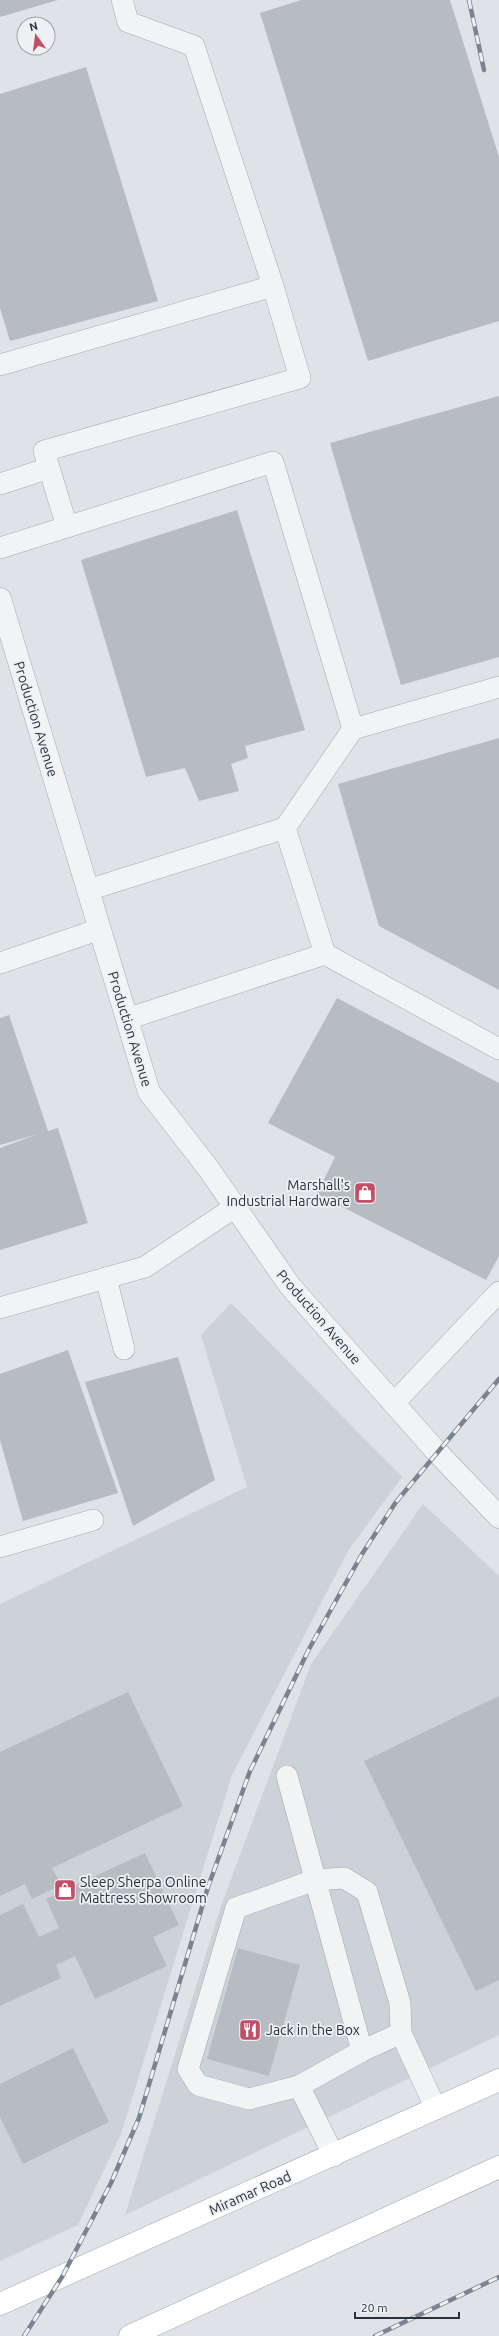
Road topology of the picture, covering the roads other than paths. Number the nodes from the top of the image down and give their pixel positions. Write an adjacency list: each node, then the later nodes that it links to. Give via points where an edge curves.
1 (122, 0): 2 (lane, via 128,22 194,46)
2 (273, 286): 3 (lane); 4 (lane, via 300,378 44,451)
3 (0, 365)
4 (49, 468): 5 (lane); 6 (lane)
5 (0, 484)
6 (67, 527): 7 (lane); 10 (lane, via 273,462)
7 (0, 548)
8 (0, 599): 12 (street, Production Avenue)
9 (499, 687): 10 (lane)
10 (353, 729): 11 (lane)
11 (285, 828): 12 (lane); 14 (lane)
12 (88, 890): 13 (street, Production Avenue)
13 (100, 929): 15 (lane); 16 (street, Production Avenue)
14 (324, 954): 16 (lane); 17 (lane)
15 (0, 963)
16 (127, 1019): 18 (street, Production Avenue, via 149,1092)
17 (499, 1049)
18 (235, 1207): 19 (lane, via 145,1267); 23 (street, Production Avenue, via 290,1286)
19 (106, 1278): 21 (lane); 22 (lane)
20 (499, 1292): 23 (lane)
21 (0, 1308)
22 (124, 1349)
23 (394, 1403): 24 (street, Production Avenue)
24 (499, 1517)
25 (93, 1520): 26 (lane)
26 (0, 1547)
27 (287, 1776): 28 (lane)
28 (315, 1880): 29 (lane, via 344,1878 367,1892 400,2003); 30 (lane); 32 (lane, via 236,1908 188,2069 198,2085 249,2099)
29 (401, 2032): 30 (lane); 33 (lane)
30 (362, 2051): 32 (lane)
31 (499, 2080): 33 (main road, Miramar Road)
32 (299, 2086): 34 (lane)
33 (436, 2109): 34 (main road, Miramar Road)
34 (334, 2156): 36 (main road, Miramar Road)
35 (499, 2167): 37 (main road)
36 (0, 2304)
37 (130, 2336)

